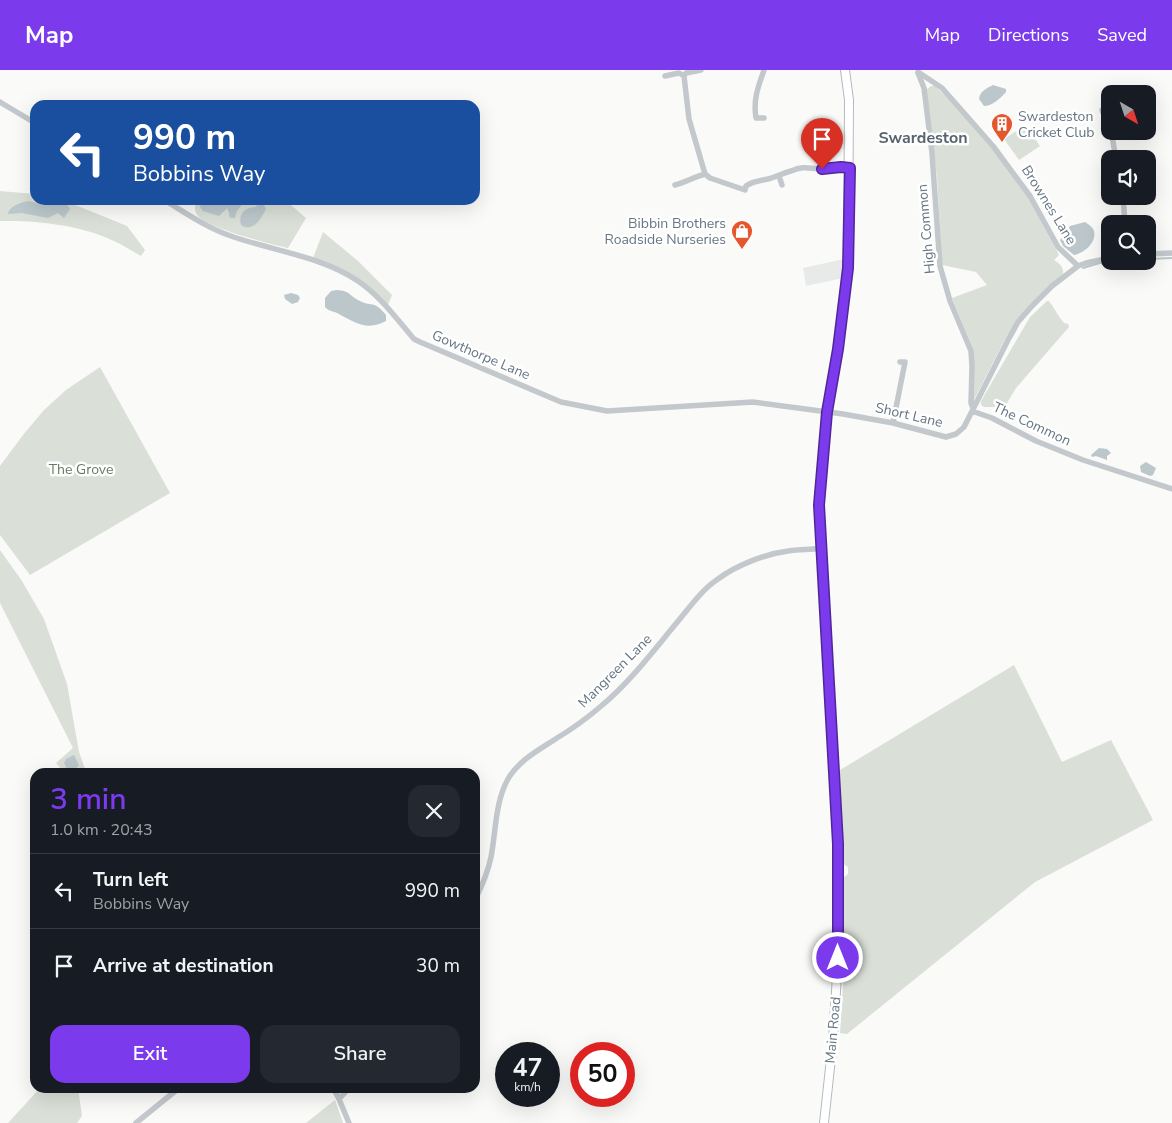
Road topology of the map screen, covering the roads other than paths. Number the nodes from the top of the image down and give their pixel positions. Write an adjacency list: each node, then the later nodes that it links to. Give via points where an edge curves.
1 (701, 70): 6 (street)
2 (764, 70): 9 (street, via 754,100)
3 (845, 70): 12 (main road, Main Road)
4 (917, 71): 21 (street, Brownes Lane, via 942,88 993,146 1030,196 1058,247); 23 (street, High Common, via 924,88 932,153 940,266 970,351)
5 (665, 76): 6 (street, via 679,73)
6 (684, 76): 13 (street, via 688,119)
7 (0, 102): 11 (street)
8 (748, 118): 9 (street)
9 (756, 118): 10 (street)
10 (764, 118)
11 (30, 120)
12 (850, 168): 14 (street, via 809,167); 24 (main road, Main Road, via 848,268)
13 (705, 174): 14 (street, via 745,190 753,182); 15 (street)
14 (779, 176): 16 (street)
15 (675, 185)
16 (782, 185)
17 (172, 205): 24 (street, Gowthorpe Lane, via 222,233 342,272 370,290 420,342 561,402 607,411 753,402)
18 (1172, 253): 19 (street)
19 (1156, 254)
20 (1101, 260): 21 (street, The Common)
21 (1078, 266): 23 (street, The Common, via 1052,286 1018,322)
22 (905, 361): 25 (street)
23 (973, 410): 25 (street, Short Lane, via 960,432 950,437); 26 (street, The Common, via 1083,460)
24 (827, 412): 25 (street, Short Lane); 27 (main road, Main Road, via 819,505)
25 (893, 423)
26 (1172, 490)
27 (822, 548): 28 (street, Mangreen Lane, via 768,556 718,579 703,591 651,654 602,705 521,763 505,786 491,859); 35 (main road, Main Road, via 838,844 838,958)
28 (480, 887)
29 (173, 1093): 33 (street)
30 (336, 1093): 32 (street)
31 (344, 1093): 32 (street)
32 (339, 1098): 34 (street)
33 (136, 1123)
34 (349, 1123)
35 (824, 1123)

